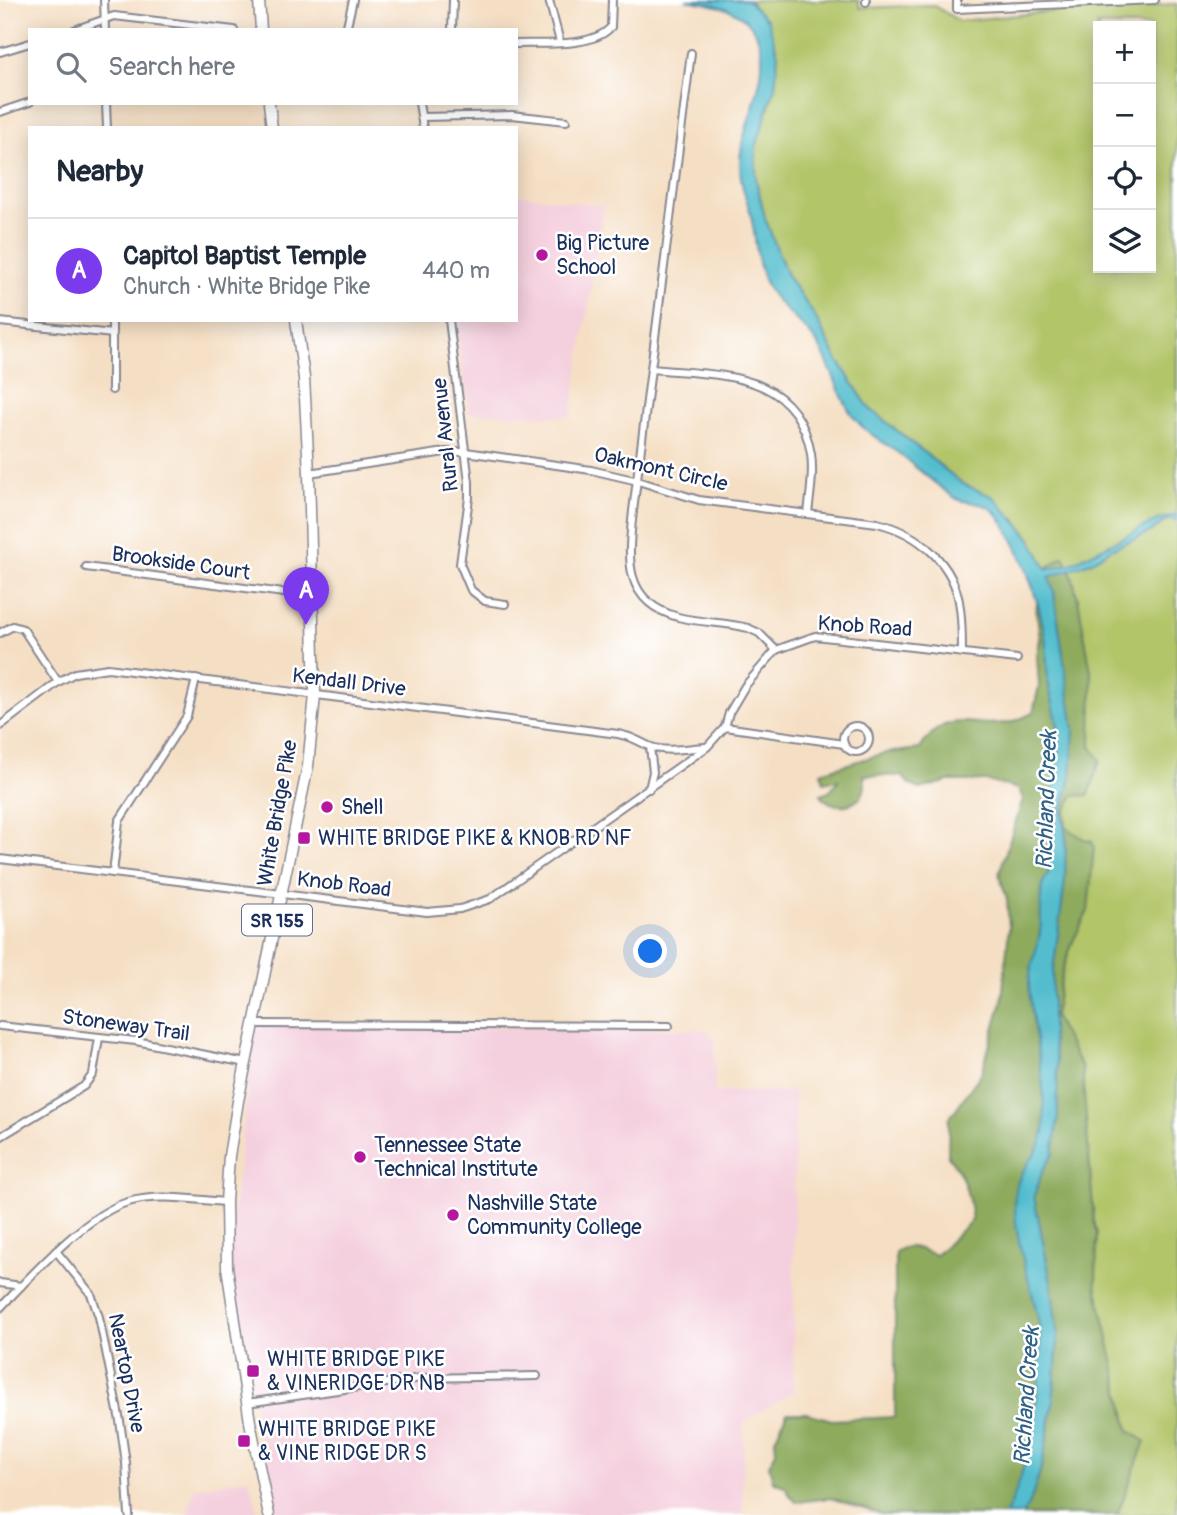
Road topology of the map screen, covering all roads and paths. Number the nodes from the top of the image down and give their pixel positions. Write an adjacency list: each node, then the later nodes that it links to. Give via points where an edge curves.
1 (104, 0): 9 (street)
2 (259, 0): 13 (main road)
3 (353, 0): 14 (street)
4 (453, 0): 15 (street)
5 (549, 0): 16 (street)
6 (612, 0): 16 (street, via 611,27 604,35)
7 (957, 0): 8 (street, via 957,9)
8 (1155, 0)
9 (105, 20): 10 (street); 11 (street); 12 (street, via 114,16)
10 (80, 28)
11 (105, 28)
12 (217, 28)
13 (261, 28)
14 (346, 28)
15 (452, 28)
16 (560, 42): 18 (street)
17 (28, 44): 19 (street)
18 (518, 44)
19 (0, 52)
20 (691, 53): 36 (street)
21 (28, 103): 25 (street)
22 (106, 105): 28 (street)
23 (269, 105): 29 (main road)
24 (419, 105): 26 (street)
25 (0, 113)
26 (422, 117): 27 (street); 30 (street)
27 (566, 121)
28 (107, 126)
29 (272, 126)
30 (423, 126)
31 (0, 322): 35 (street)
32 (112, 322): 35 (street)
33 (296, 322): 39 (main road, White Bridge Pike / SR 155)
34 (449, 322): 38 (street, Rural Avenue)
35 (113, 334): 37 (street)
36 (652, 369): 40 (street); 41 (street, via 734,377 778,394 803,428 811,453)
37 (112, 390)
38 (466, 452): 39 (street, Oakmont Circle); 40 (street, Oakmont Circle); 44 (street, Rural Avenue, via 469,498 460,564 471,590 485,601)
39 (309, 473): 43 (main road, White Bridge Pike / SR 155)
40 (638, 481): 41 (street, Oakmont Circle, via 699,500); 46 (street, via 629,566 649,605 678,617 748,628)
41 (808, 514): 47 (street, Oakmont Circle, via 877,523 922,542 956,590)
42 (86, 568): 43 (street, Brookside Court)
43 (314, 597): 51 (main road, White Bridge Pike / SR 155)
44 (505, 604)
45 (0, 633): 50 (street, via 13,626 23,629)
46 (776, 650): 47 (street, Knob Road, via 814,636); 53 (street, Knob Road, via 745,686)
47 (962, 652): 48 (street, Knob Road)
48 (1017, 659)
49 (196, 679): 50 (street, Kendall Drive, via 108,668 75,673); 51 (street, Kendall Drive); 59 (street, via 187,716 119,821)
50 (58, 682): 52 (street, Kendall Drive)
51 (315, 695): 55 (street, Kendall Drive, via 618,734 635,737); 60 (main road, White Bridge Pike / SR 155, via 308,766)
52 (0, 726)
53 (725, 727): 54 (street); 56 (street, Knob Road)
54 (844, 744): 54 (street, via 850,727 861,727 867,733 869,741 863,749 851,750)
55 (650, 747): 56 (street, Kendall Drive); 57 (street, via 653,772)
56 (707, 747): 57 (street, Knob Road)
57 (649, 789): 60 (street, Knob Road, via 490,899 460,909 427,912)
58 (0, 859): 59 (street, Knob Road)
59 (113, 873): 60 (street, Knob Road)
60 (282, 895): 61 (main road, White Bridge Pike / SR 155)
61 (255, 1024): 63 (street); 65 (main road, White Bridge Pike / SR 155)
62 (0, 1026): 64 (street, Stoneway Trail)
63 (668, 1027)
64 (99, 1038): 65 (street, Stoneway Trail); 66 (street, via 93,1074 83,1086)
65 (246, 1063): 67 (main road, White Bridge Pike / SR 155, via 229,1156)
66 (0, 1137)
67 (226, 1202): 68 (street, via 166,1198 129,1202 106,1211); 73 (main road, White Bridge Pike / SR 155, via 227,1267)
68 (56, 1251): 70 (street); 74 (street, Neartop Drive, via 91,1294 99,1317 122,1435)
69 (0, 1283): 70 (street)
70 (21, 1286): 71 (street)
71 (0, 1308)
72 (537, 1376): 73 (street, via 421,1378)
73 (247, 1403): 75 (main road, White Bridge Pike / SR 155)
74 (128, 1515)
75 (268, 1515)

